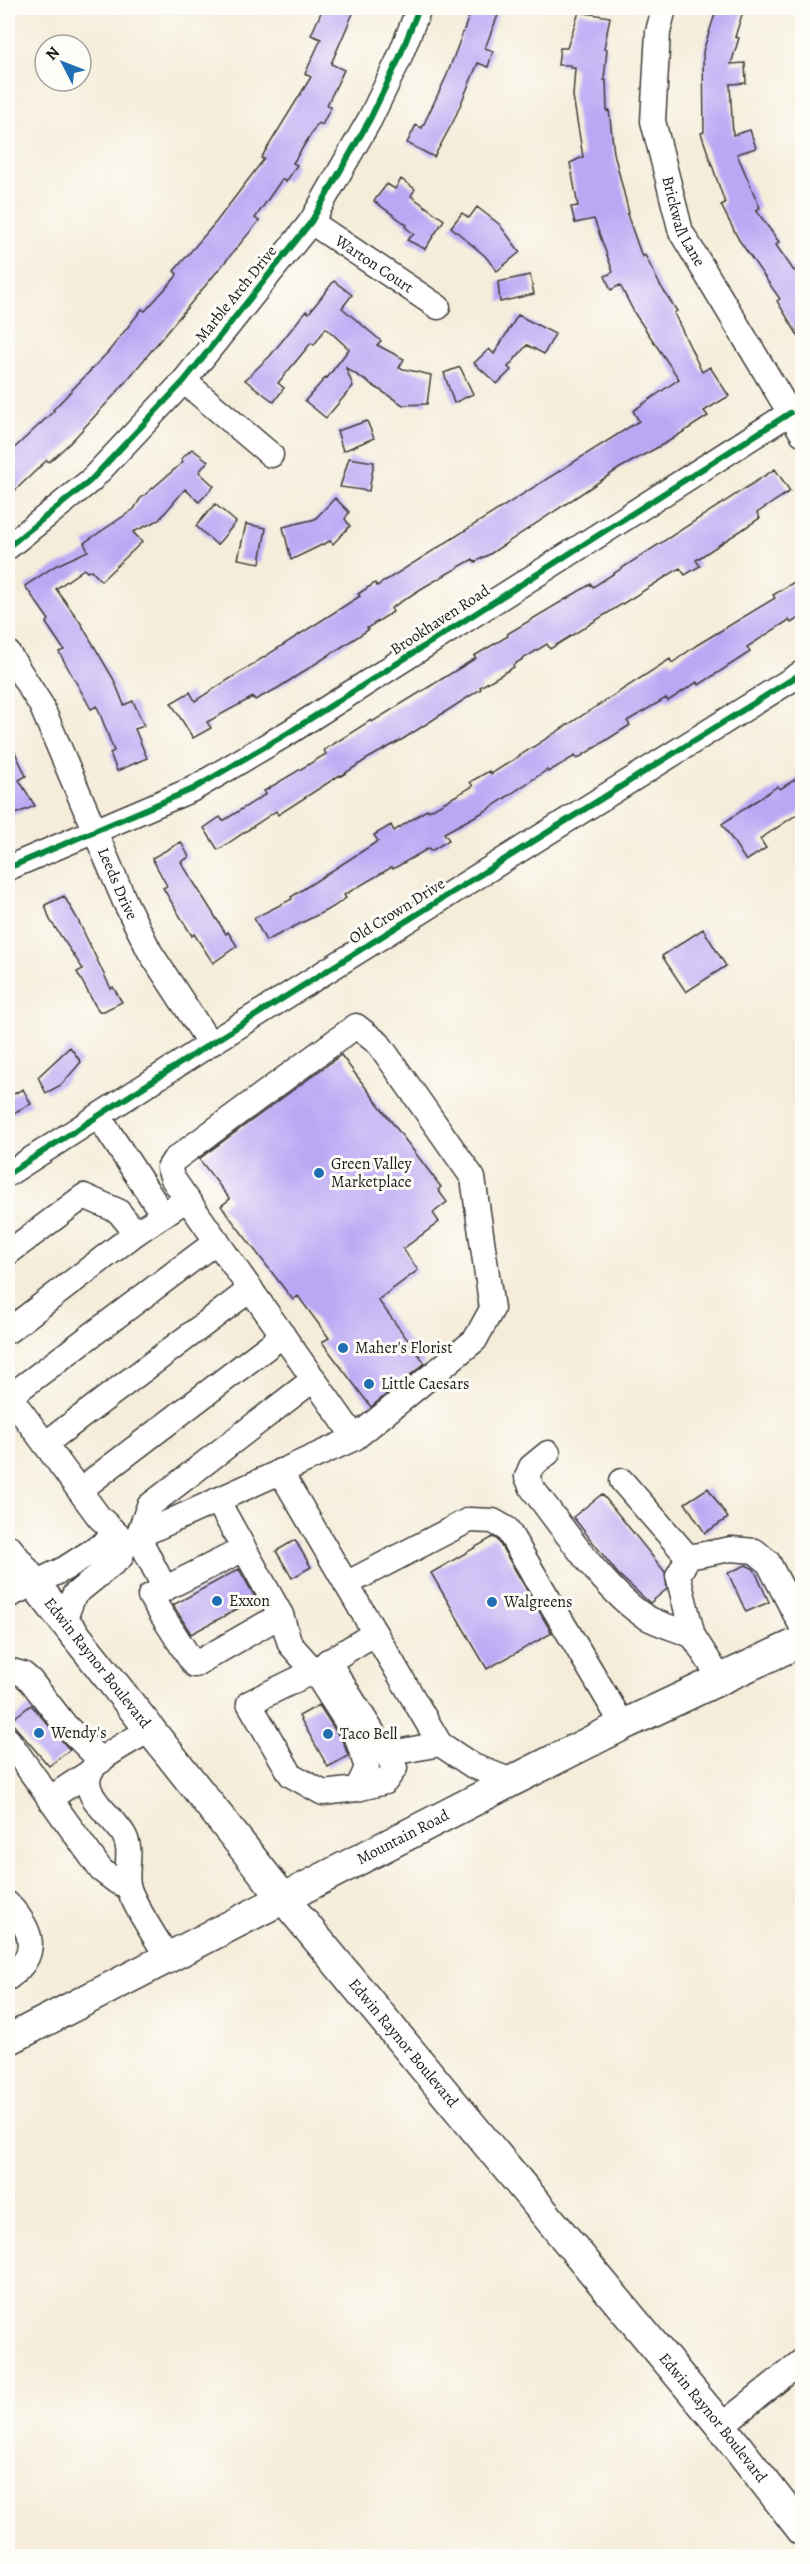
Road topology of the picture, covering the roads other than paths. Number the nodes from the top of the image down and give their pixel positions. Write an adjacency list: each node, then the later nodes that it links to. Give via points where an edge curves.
1 (419, 8): 3 (street, Marble Arch Drive, via 370,119)
2 (664, 8): 6 (street, Brickwall Lane, via 658,32 653,121 681,232)
3 (311, 222): 4 (street, Warton Court); 5 (street, Marble Arch Drive)
4 (438, 307)
5 (184, 381): 7 (street); 8 (street, Marble Arch Drive, via 90,481)
6 (796, 423): 11 (street, Brookhaven Road, via 194,789)
7 (272, 455)
8 (8, 547)
9 (8, 653): 11 (street, Leeds Drive, via 41,705)
10 (802, 673): 13 (street, Old Crown Drive)
11 (95, 831): 12 (street, Brookhaven Road); 13 (street, Leeds Drive, via 150,952)
12 (8, 868)
13 (210, 1044): 14 (street, Old Crown Drive)
14 (99, 1117): 15 (street, Old Crown Drive); 17 (street)
15 (8, 1174)
16 (187, 1199): 17 (street); 19 (street); 26 (street, via 169,1168 174,1160 356,1026 379,1044 473,1178 492,1309 475,1340)
17 (163, 1215): 18 (street)
18 (136, 1233): 20 (street, via 118,1211 84,1196); 22 (street)
19 (217, 1241): 21 (street); 25 (street)
20 (8, 1253)
21 (251, 1289): 23 (street); 27 (street)
22 (8, 1331)
23 (283, 1335): 24 (street); 31 (street)
24 (314, 1379): 26 (street); 33 (street, via 149,1506)
25 (8, 1395): 27 (street)
26 (355, 1438): 29 (street)
27 (45, 1444): 31 (street)
28 (548, 1453): 44 (street, via 531,1467 527,1477 532,1488 628,1604 648,1618)
29 (280, 1472): 32 (street); 37 (street)
30 (622, 1481): 36 (street)
31 (80, 1490): 33 (street, via 99,1517)
32 (217, 1500): 33 (street); 34 (street)
33 (131, 1539): 38 (street, via 111,1539 64,1569); 39 (street); 41 (street, via 121,1557 74,1595)
34 (244, 1549): 39 (street); 40 (street)
35 (8, 1550): 38 (main road, Edwin Raynor Boulevard)
36 (688, 1557): 42 (street, via 731,1549 755,1551 768,1562); 44 (street, via 678,1576)
37 (346, 1584): 43 (street); 49 (street, via 470,1520 493,1521 507,1529)
38 (20, 1589): 41 (main road, Edwin Raynor Boulevard)
39 (165, 1589): 40 (street, via 150,1596 194,1665)
40 (281, 1615): 46 (street, via 290,1644)
41 (64, 1621): 50 (main road, Edwin Raynor Boulevard)
42 (802, 1627)
43 (375, 1633): 46 (street); 52 (street)
44 (693, 1636): 48 (street)
45 (802, 1641): 48 (main road, Mountain Road)
46 (321, 1666): 53 (street); 56 (street, via 357,1738 367,1768); 56 (street, via 249,1703 291,1775 323,1792)
47 (8, 1672): 54 (street, via 23,1674 31,1681)
48 (721, 1680): 49 (main road, Mountain Road)
49 (623, 1725): 55 (main road, Mountain Road)
50 (150, 1730): 54 (street); 59 (main road, Edwin Raynor Boulevard)
51 (8, 1740): 57 (street)
52 (440, 1743): 53 (street); 55 (street, via 473,1766)
53 (386, 1754): 56 (street, via 395,1768 385,1782)
54 (95, 1766): 57 (street); 58 (street, via 88,1785 126,1840)
55 (512, 1781): 59 (main road, Mountain Road)
56 (357, 1789)
57 (49, 1798): 58 (street, via 101,1870)
58 (128, 1886): 61 (street)
59 (284, 1899): 61 (main road, Mountain Road); 65 (main road, Edwin Raynor Boulevard)
60 (8, 1904): 62 (street, via 22,1919 30,1936 29,1954)
61 (168, 1958): 63 (main road, Mountain Road)
62 (8, 1978)
63 (8, 2040)
64 (802, 2361): 65 (street)
65 (721, 2426): 66 (main road, Edwin Raynor Boulevard)
66 (802, 2530)

